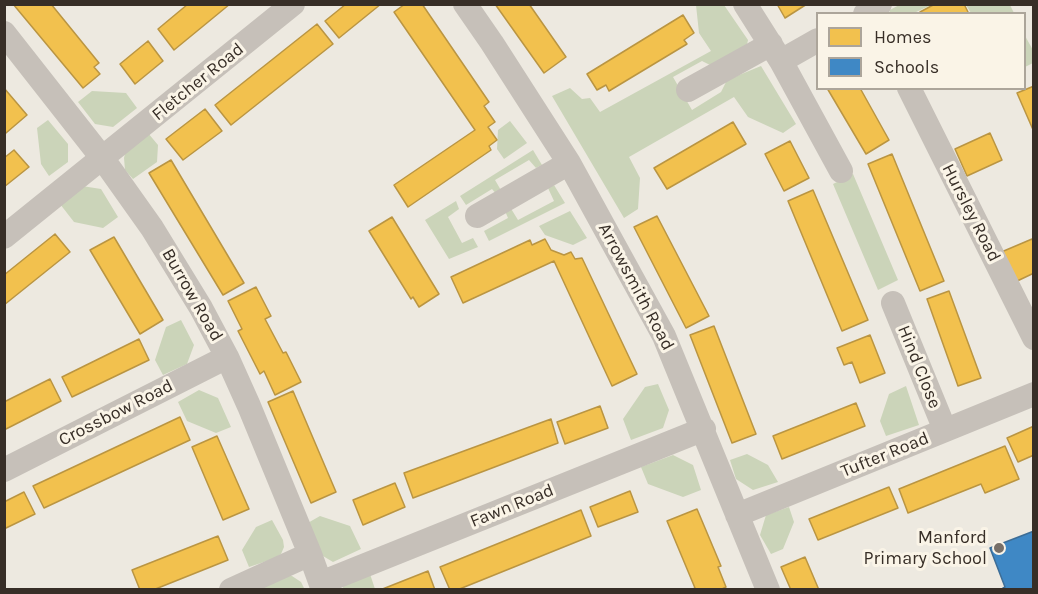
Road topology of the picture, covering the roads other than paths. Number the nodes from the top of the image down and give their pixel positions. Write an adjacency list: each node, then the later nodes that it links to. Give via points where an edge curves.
1 (293, 4): 9 (street, Fletcher Road)
2 (465, 4): 10 (street, Arrowsmith Road)
3 (745, 4): 6 (street)
4 (4, 33): 9 (street, Burrow Road)
5 (816, 41): 6 (street)
6 (776, 52): 7 (street); 11 (street)
7 (688, 90)
8 (910, 90): 15 (street, Hursley Road)
9 (103, 159): 13 (street, Fletcher Road); 16 (street, Burrow Road, via 152,228)
10 (569, 163): 12 (street); 18 (street, Arrowsmith Road, via 664,336)
11 (841, 171)
12 (477, 216)
13 (4, 237)
14 (893, 303): 19 (street, Hind Close)
15 (1034, 338)
16 (227, 357): 20 (street, Crossbow Road); 22 (street, Burrow Road)
17 (1034, 394): 19 (street, Tufter Road)
18 (704, 429): 21 (street, Arrowsmith Road); 23 (street, Fawn Road)
19 (945, 430): 21 (street, Tufter Road)
20 (4, 470)
21 (737, 515): 25 (street, Arrowsmith Road)
22 (310, 554): 23 (street, Burrow Road); 24 (street)
23 (322, 586)
24 (231, 590)
25 (768, 590)

